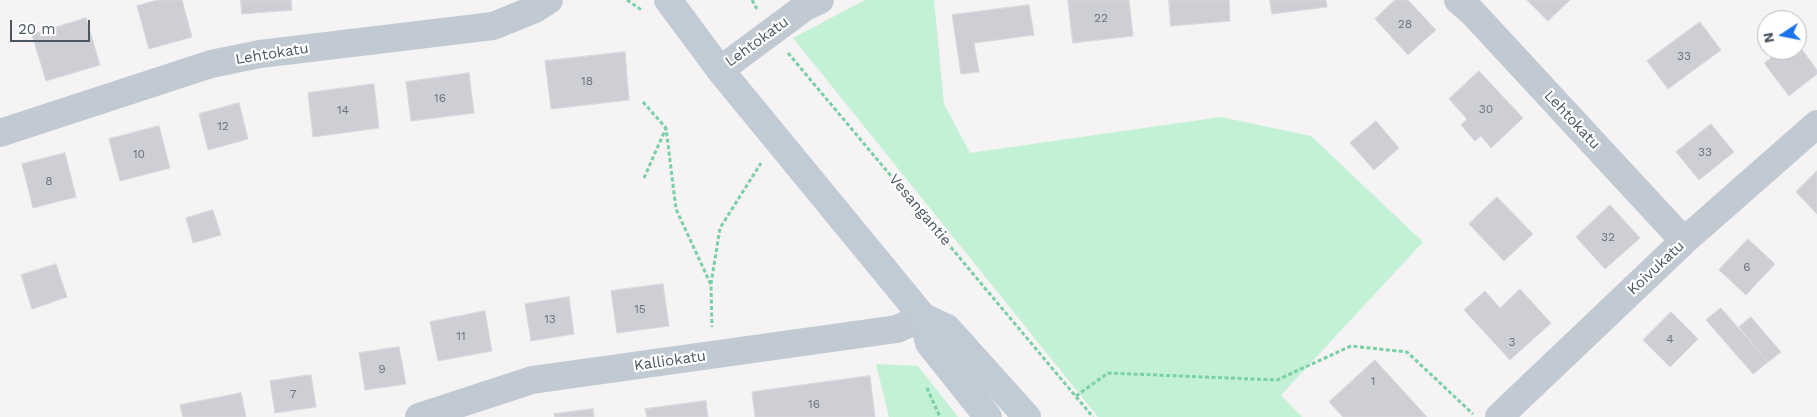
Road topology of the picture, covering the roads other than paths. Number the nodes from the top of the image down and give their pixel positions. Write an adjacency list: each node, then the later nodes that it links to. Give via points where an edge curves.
1 (549, 0): 7 (street, Lehtokatu, via 493,26 260,54 211,64)
2 (668, 0): 5 (main road)
3 (820, 0): 5 (street, Lehtokatu, via 805,7)
4 (1458, 0): 8 (street, Lehtokatu)
5 (720, 70): 9 (main road)
6 (1817, 124): 8 (street, Koivukatu)
7 (0, 133)
8 (1684, 241): 13 (street, Koivukatu)
9 (923, 317): 10 (street, Kalliokatu, via 897,329 532,380); 11 (main road, via 929,343); 12 (main road, via 948,328)
10 (419, 417)
11 (988, 417)
12 (1027, 417)
13 (1499, 417)

